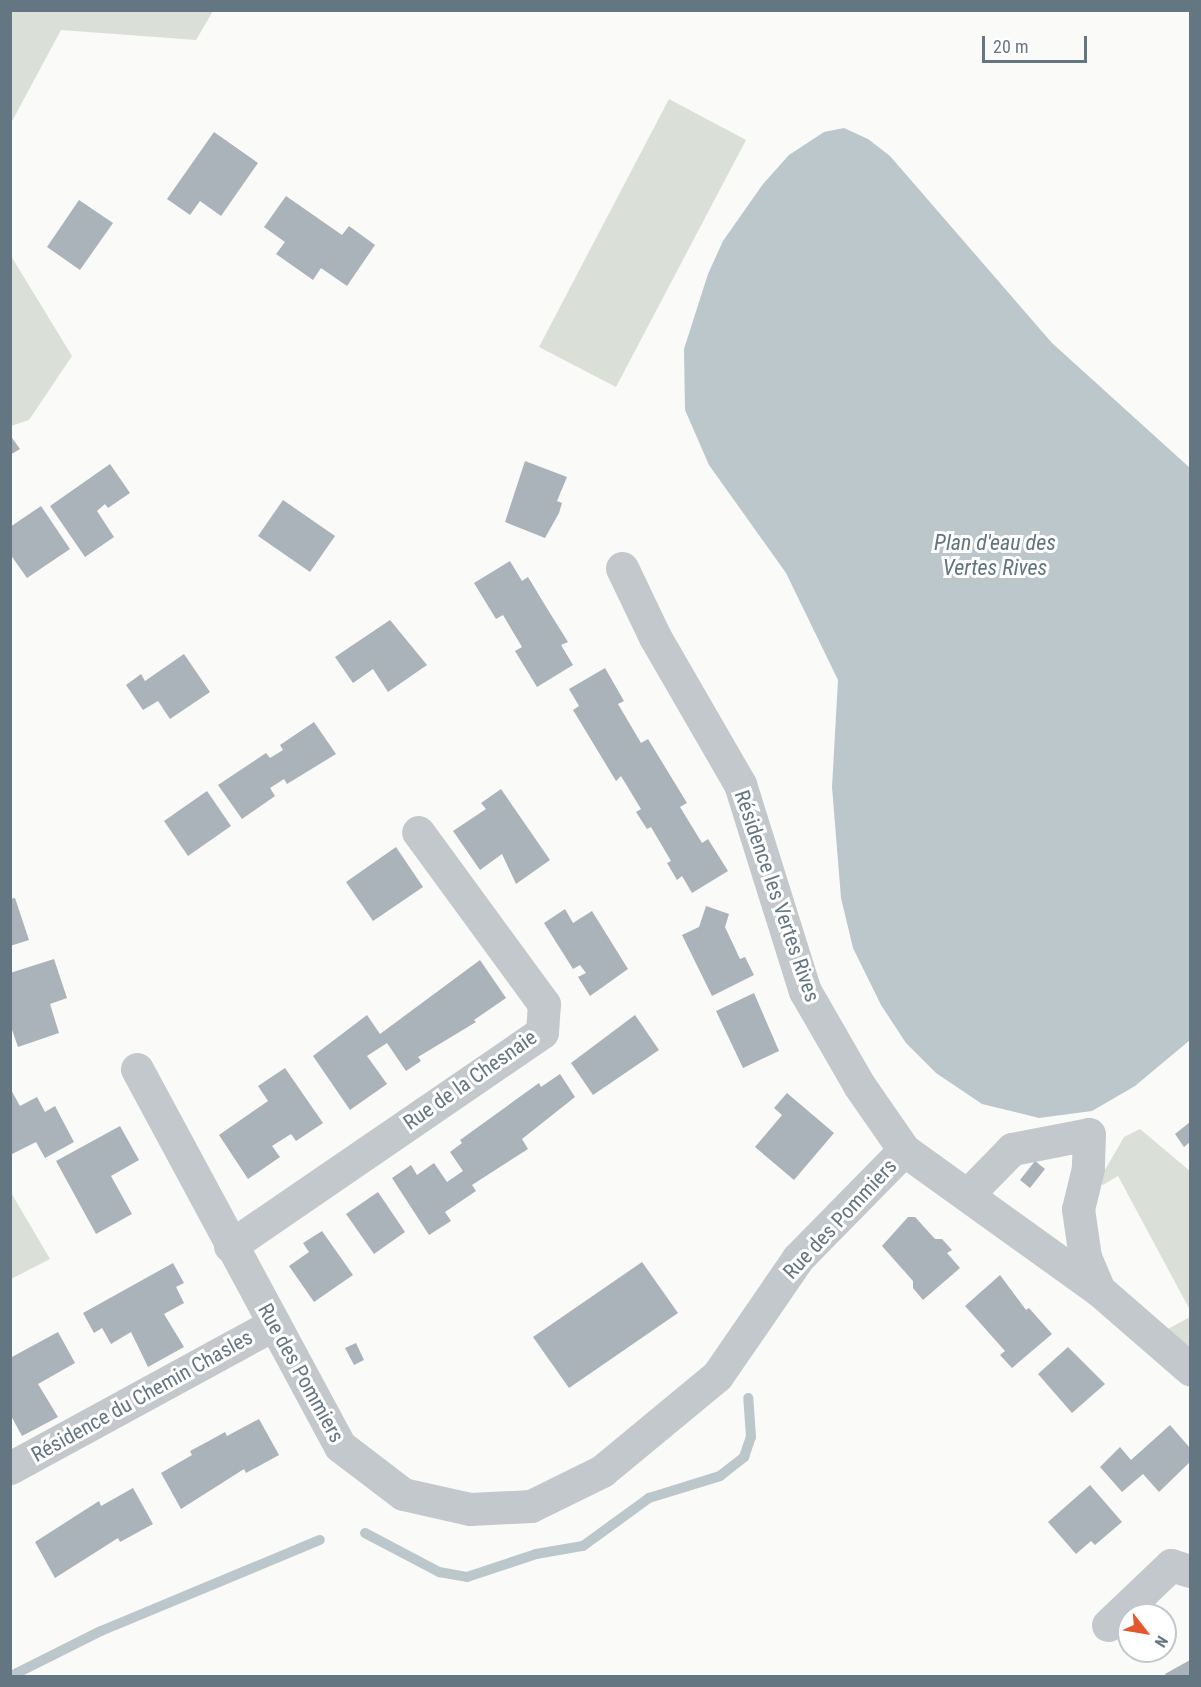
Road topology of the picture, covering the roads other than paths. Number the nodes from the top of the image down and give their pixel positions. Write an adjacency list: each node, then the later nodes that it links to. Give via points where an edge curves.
1 (622, 568): 4 (street, Résidence les Vertes Rives, via 655,637 740,784 805,991 859,1085)
2 (418, 832): 6 (street, Rue de la Chesnaie, via 544,1004 542,1032)
3 (137, 1069): 6 (street, Rue des Pommiers)
4 (904, 1150): 5 (street, Résidence les Vertes Rives); 8 (street, Rue des Pommiers, via 798,1258 717,1376 602,1471 531,1506 470,1509 403,1494 375,1476 340,1446)
5 (968, 1194): 7 (street, Résidence les Vertes Rives); 7 (street, Résidence les Vertes Rives, via 1012,1149 1089,1134 1080,1228 1085,1257)
6 (230, 1246): 8 (street, Rue des Pommiers)
7 (1099, 1290): 9 (street, Résidence les Vertes Rives)
8 (274, 1324): 10 (street, Résidence du Chemin Chasles)
9 (1191, 1369)
10 (10, 1468)
11 (1191, 1571): 12 (street, via 1171,1565)
12 (1108, 1625)

